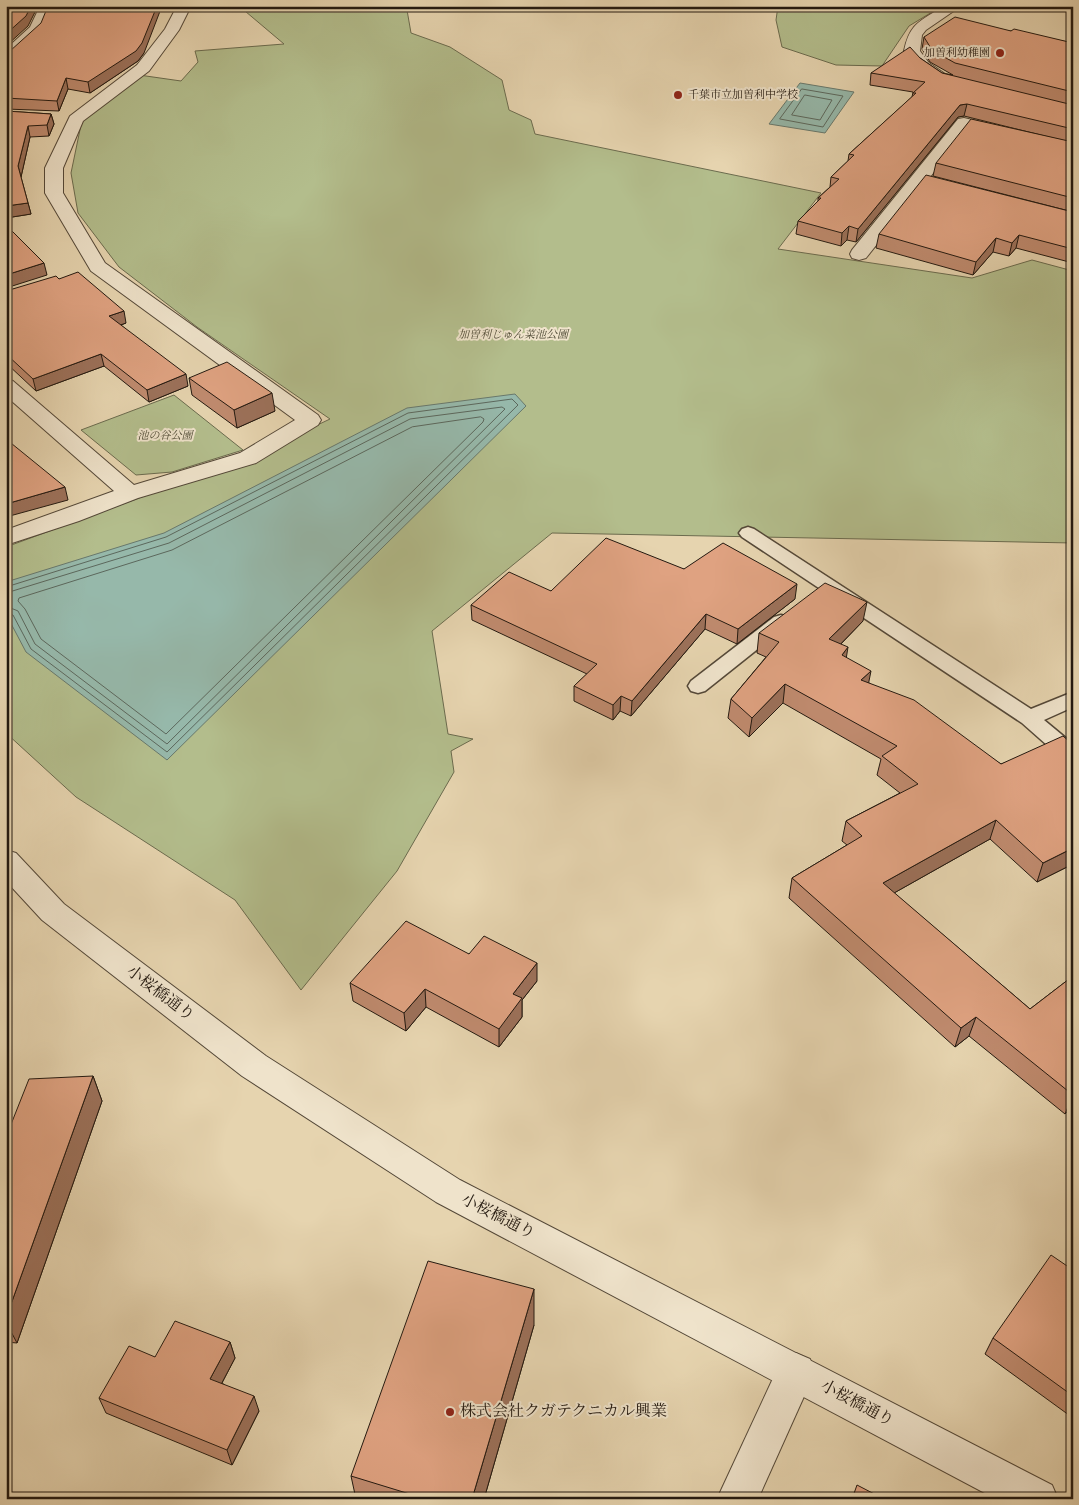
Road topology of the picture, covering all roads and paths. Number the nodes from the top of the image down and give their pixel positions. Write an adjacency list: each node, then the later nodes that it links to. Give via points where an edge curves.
1 (47, 6): 4 (street, via 37,29)
2 (184, 6): 11 (street, via 172,30 143,68 68,119 54,168 54,193 89,270 310,420 248,458)
3 (954, 6): 5 (street, via 922,27 915,35 912,51 924,66)
4 (6, 57)
5 (955, 82)
6 (1073, 149): 7 (street, via 964,123)
7 (919, 180): 8 (street); 9 (street)
8 (939, 185)
9 (859, 254)
10 (6, 386): 11 (street)
11 (130, 493): 13 (street)
12 (748, 533): 14 (lane)
13 (6, 538)
14 (813, 596): 15 (lane); 17 (lane)
15 (698, 686)
16 (1073, 699): 17 (lane)
17 (1029, 718): 18 (lane)
18 (1073, 756)
19 (6, 861): 20 (street, 小桜橋通り, via 53,912 254,1066 448,1191)
20 (796, 1372): 21 (street); 22 (street, 小桜橋通り)
21 (737, 1499)
22 (1038, 1499)

